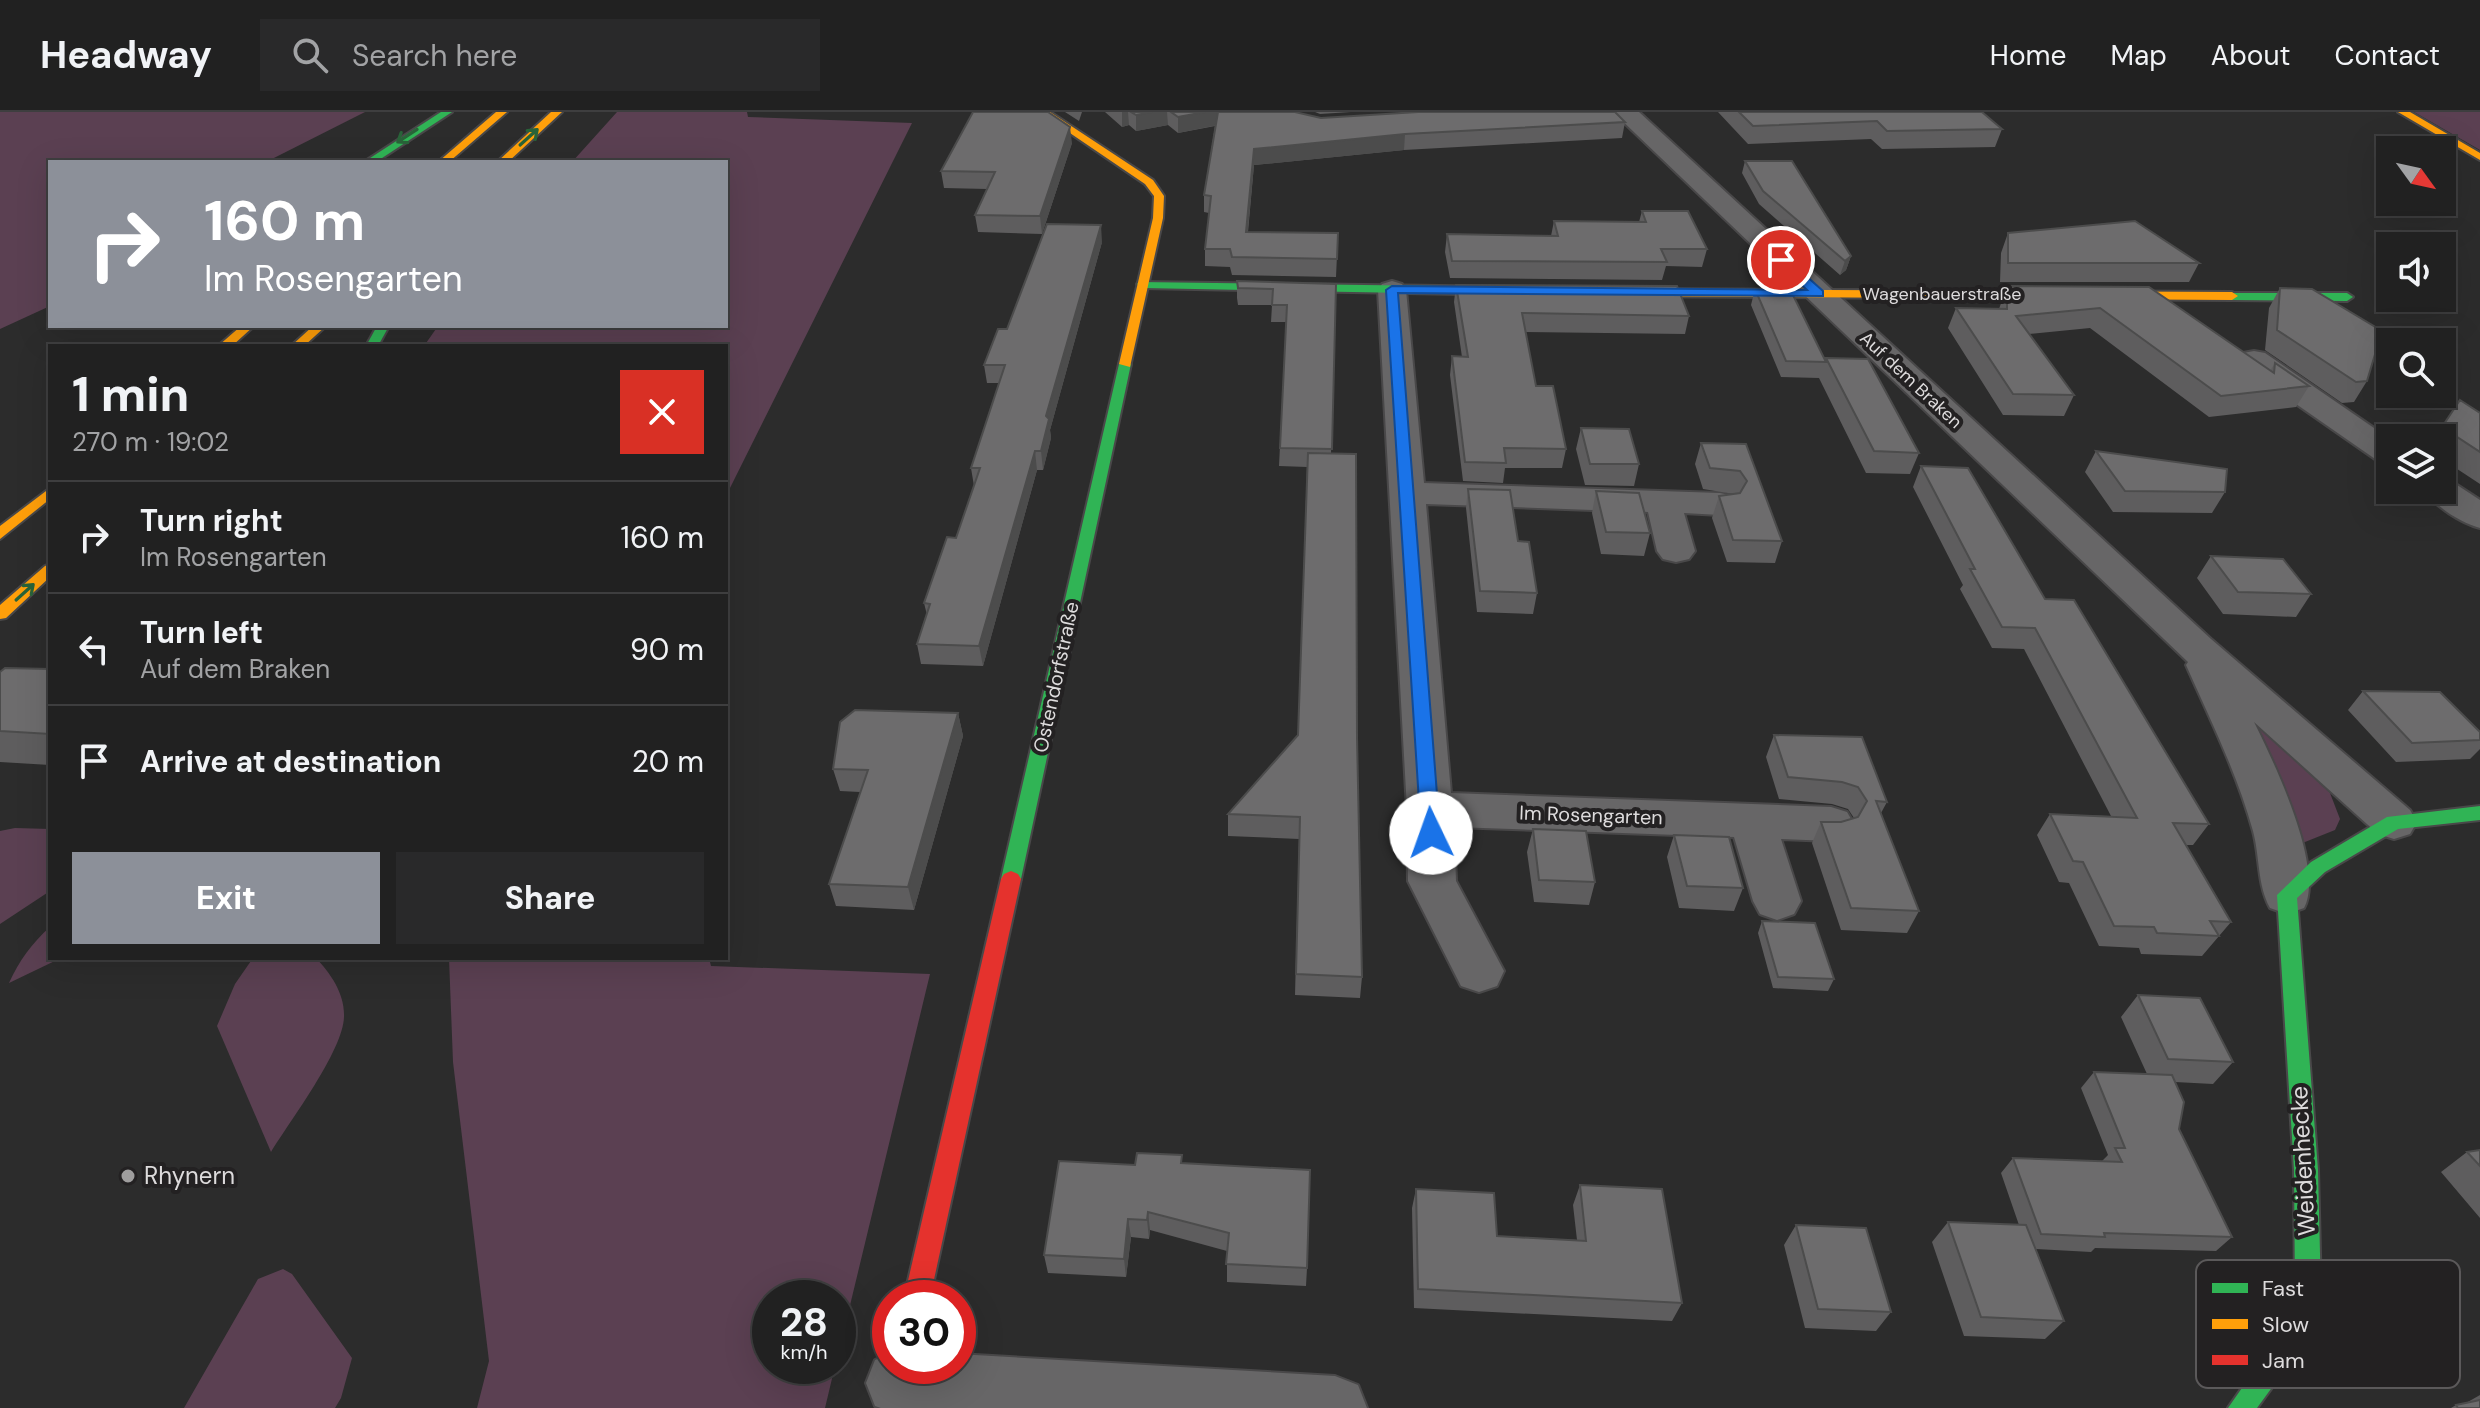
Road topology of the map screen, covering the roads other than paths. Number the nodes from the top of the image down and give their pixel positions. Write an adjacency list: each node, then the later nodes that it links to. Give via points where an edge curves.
1 (447, 112): 9 (main road, one-way to 9)
2 (502, 112): 10 (main road)
3 (557, 112): 11 (main road, one-way to 3)
4 (1044, 112): 12 (main road, Ostendorfstraße, via 1149,182 1159,196)
5 (1625, 112): 6 (street); 16 (street, Auf dem Braken)
6 (1660, 112)
7 (2403, 112): 8 (main road)
8 (2480, 157)
9 (372, 160)
10 (445, 160)
11 (504, 160)
12 (1143, 284): 13 (main road); 45 (main road, Ostendorfstraße)
13 (1392, 290): 14 (main road); 24 (street)
14 (1534, 291)
15 (1597, 292): 16 (main road)
16 (1818, 293): 17 (main road, Wagenbauerstraße); 34 (street, Auf dem Braken)
17 (2161, 296): 18 (main road, Wagenbauerstraße); 23 (street)
18 (2347, 297)
19 (246, 328): 21 (main road)
20 (318, 328): 22 (main road)
21 (226, 344)
22 (299, 344)
23 (2376, 444)
24 (1407, 493): 27 (street); 36 (street)
25 (48, 494): 30 (main road)
26 (2456, 500): 29 (street)
27 (1663, 502): 28 (street); 31 (street)
28 (1720, 504)
29 (2480, 517)
30 (0, 534)
31 (1676, 551)
32 (48, 571): 33 (main road, one-way to 32)
33 (0, 614)
34 (2197, 648): 35 (street, Auf dem Braken); 39 (street, Auf dem Braken)
35 (2257, 773): 41 (street, Weidenhecke, via 2277,834)
36 (1430, 809): 38 (street, Im Rosengarten); 43 (street, via 1432,881)
37 (2480, 813): 39 (main road)
38 (1752, 821): 40 (street, Im Rosengarten); 42 (street)
39 (2394, 822): 41 (main road, via 2318,867)
40 (1831, 824)
41 (2287, 895): 44 (main road, Weidenhecke)
42 (1777, 901)
43 (1479, 971)
44 (2307, 1260)
45 (921, 1280)
46 (897, 1386): 48 (street)
47 (2256, 1388): 49 (main road, Weidenhecke)
48 (1335, 1408)
49 (2241, 1408)

